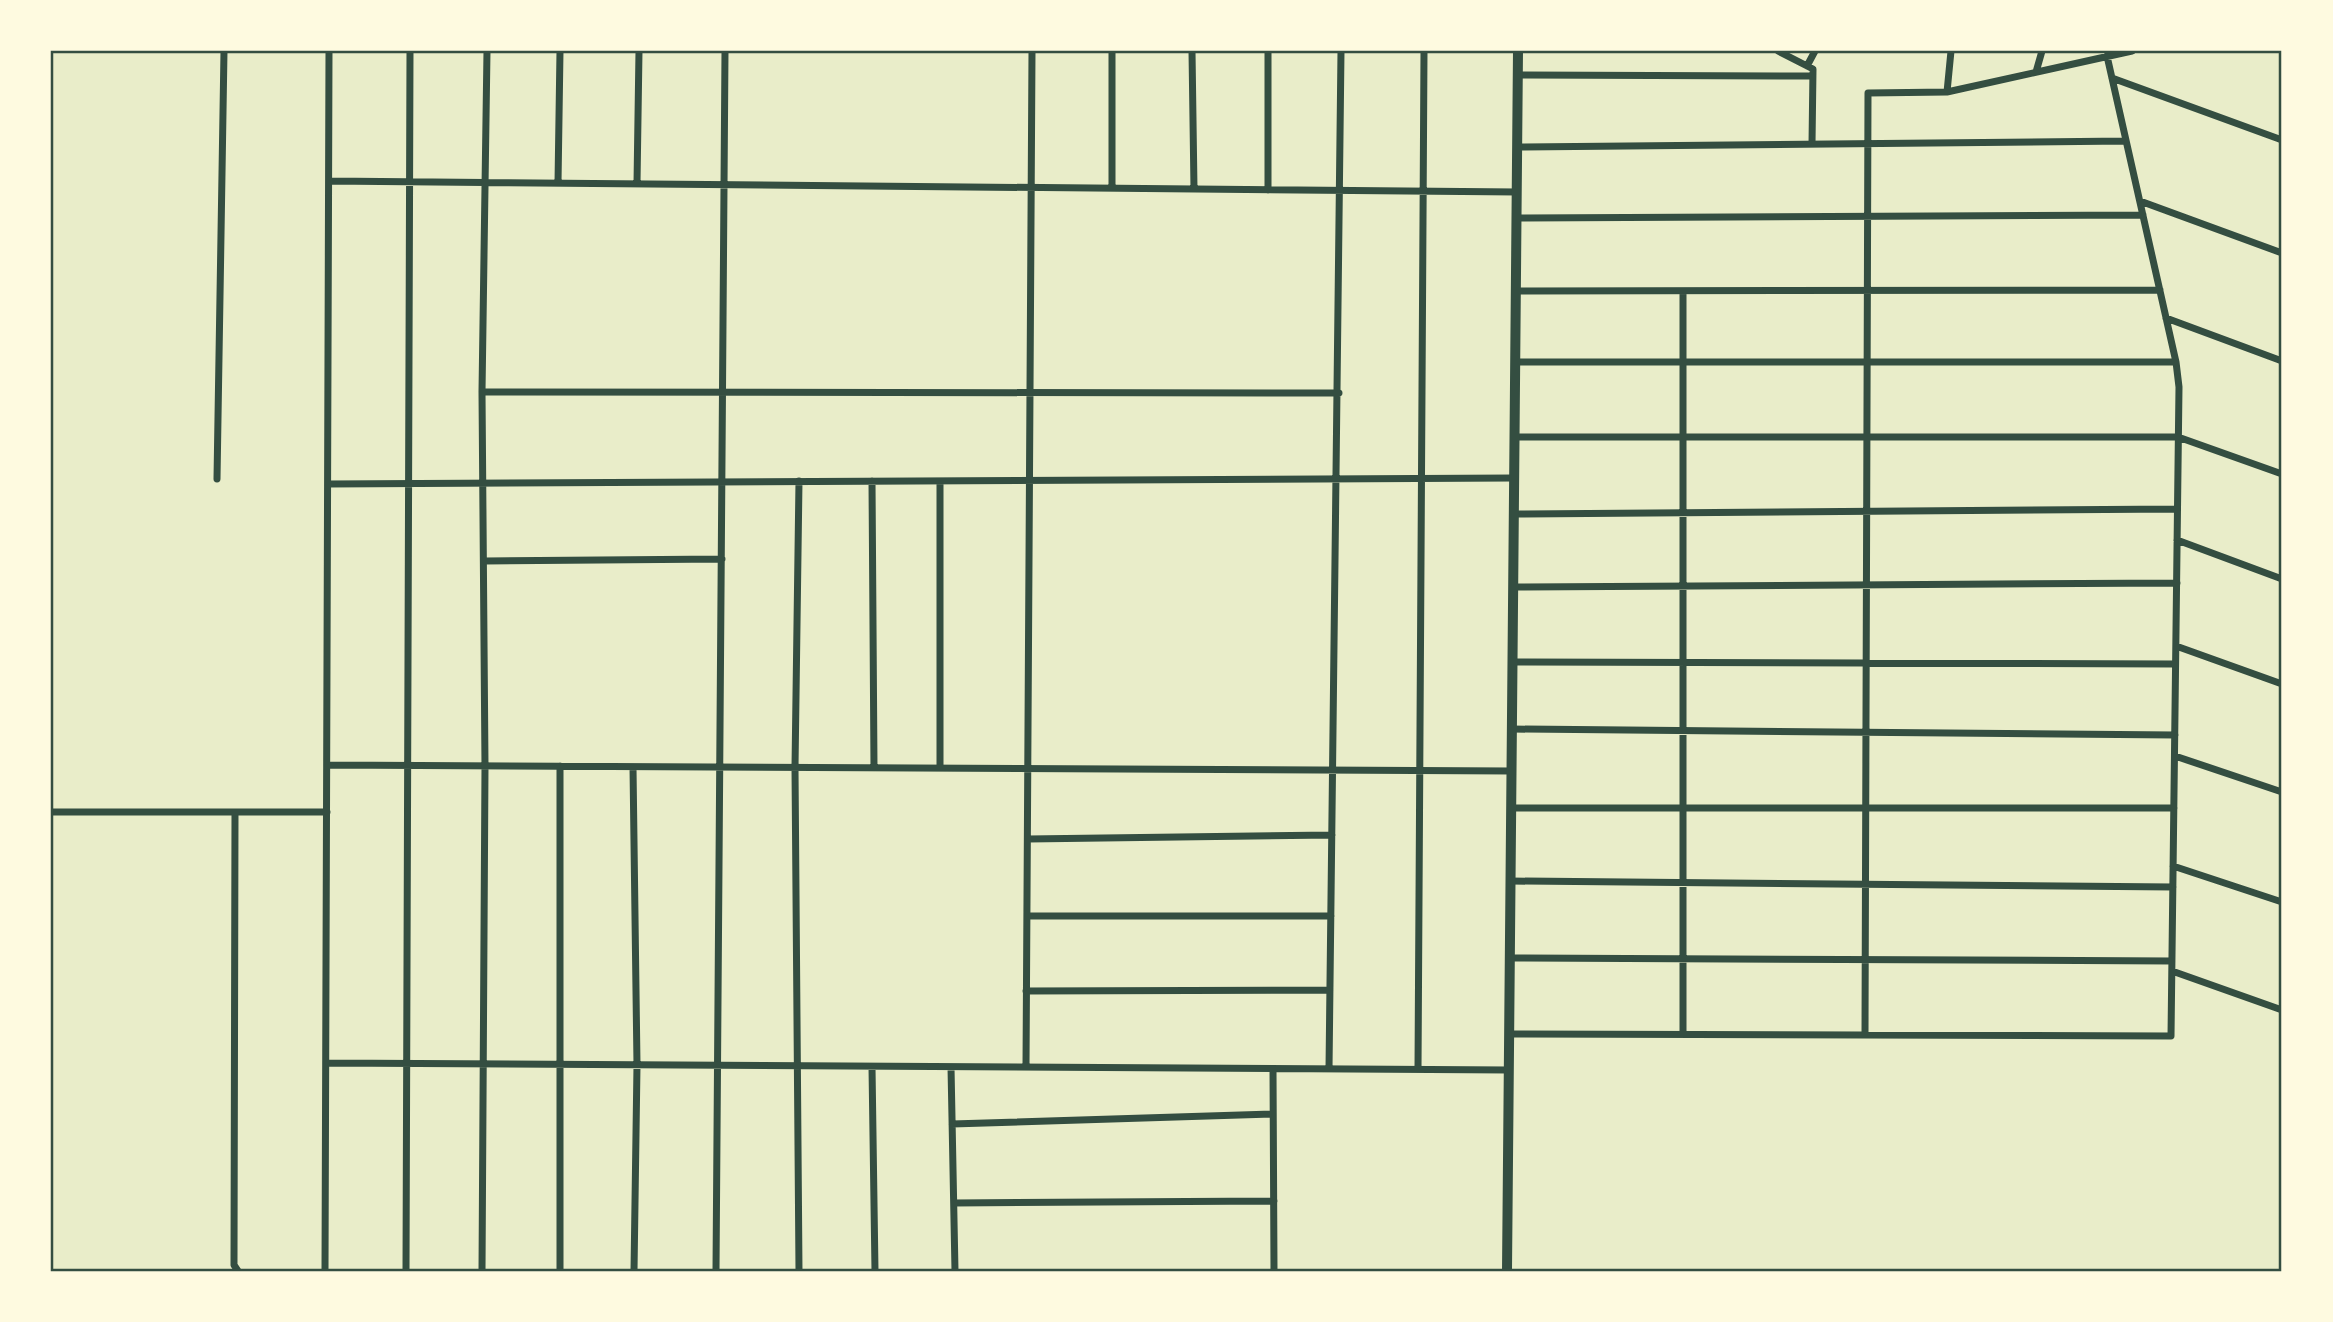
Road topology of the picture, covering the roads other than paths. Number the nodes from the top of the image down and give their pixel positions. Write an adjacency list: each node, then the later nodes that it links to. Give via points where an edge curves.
1 (224, 51): 71 (street)
2 (329, 51): 32 (street)
3 (410, 51): 33 (street)
4 (487, 51): 34 (street)
5 (560, 51): 35 (street)
6 (639, 51): 36 (street)
7 (725, 51): 37 (street)
8 (1032, 51): 38 (street)
9 (1112, 51): 39 (street)
10 (1192, 51): 40 (street)
11 (1268, 51): 41 (street)
12 (1341, 51): 42 (street)
13 (1424, 51): 43 (street)
14 (1518, 51): 23 (street)
15 (1778, 51): 21 (street)
16 (1815, 51): 21 (street)
17 (1951, 51): 26 (street)
18 (2042, 51): 22 (street)
19 (2132, 51): 20 (street)
20 (2107, 56): 22 (street); 25 (street)
21 (1807, 66): 24 (street, via 1813,69)
22 (2036, 72): 26 (street)
23 (1518, 75): 24 (street); 31 (street)
24 (1812, 75): 29 (street)
25 (2112, 78): 27 (street); 28 (street)
26 (1947, 92): 30 (street, via 1868,93)
27 (2282, 140)
28 (2126, 141): 30 (street); 45 (street)
29 (1812, 144): 30 (street); 31 (street)
30 (1868, 144): 47 (street)
31 (1517, 147): 44 (street)
32 (329, 181): 33 (street); 80 (street)
33 (410, 181): 34 (street); 78 (street)
34 (483, 182): 35 (street); 60 (street)
35 (558, 183): 36 (street)
36 (637, 183): 37 (street)
37 (724, 184): 38 (street); 61 (street)
38 (1032, 187): 39 (street); 62 (street)
39 (1112, 188): 40 (street)
40 (1194, 189): 41 (street)
41 (1268, 190): 42 (street)
42 (1340, 190): 43 (street); 63 (street)
43 (1422, 191): 44 (street); 69 (street)
44 (1517, 192): 48 (street)
45 (2140, 201): 46 (street); 49 (street)
46 (2143, 215): 47 (street); 50 (street)
47 (1868, 216): 48 (street); 53 (street)
48 (1517, 218): 51 (street)
49 (2282, 253)
50 (2160, 290): 53 (street); 54 (street)
51 (1516, 291): 52 (street); 56 (street)
52 (1683, 291): 53 (street); 57 (street)
53 (1868, 291): 58 (street)
54 (2166, 317): 55 (street); 59 (street)
55 (2282, 361)
56 (1515, 362): 57 (street); 64 (street)
57 (1683, 362): 58 (street); 65 (street)
58 (1867, 362): 59 (street); 66 (street)
59 (2176, 362): 67 (street)
60 (482, 392): 61 (street); 79 (street)
61 (723, 392): 62 (street); 77 (street)
62 (1031, 393): 63 (street); 73 (street)
63 (1339, 393): 72 (street)
64 (1515, 437): 65 (street); 70 (street)
65 (1683, 437): 66 (street); 83 (street)
66 (1867, 437): 67 (street); 82 (street)
67 (2178, 437): 68 (street); 81 (street)
68 (2282, 474)
69 (1423, 478): 70 (street); 72 (street); 115 (street)
70 (1514, 478): 84 (street)
71 (217, 479)
72 (1338, 479): 73 (street); 114 (street)
73 (1031, 480): 76 (street); 113 (street)
74 (799, 481): 75 (street); 77 (street); 110 (street)
75 (872, 481): 76 (street); 111 (street)
76 (940, 481): 112 (street)
77 (722, 482): 79 (street); 86 (street)
78 (409, 483): 79 (street); 80 (street); 105 (street)
79 (483, 483): 87 (street)
80 (328, 484): 104 (street)
81 (2177, 509): 82 (street); 85 (street)
82 (1867, 511): 83 (street); 90 (street)
83 (1683, 512): 84 (street); 91 (street)
84 (1514, 514): 92 (street)
85 (2177, 540): 88 (street); 89 (street)
86 (722, 559): 87 (street); 109 (street)
87 (485, 561): 106 (street)
88 (2282, 579)
89 (2176, 583): 90 (street); 93 (street)
90 (1867, 585): 91 (street); 96 (street)
91 (1683, 586): 92 (street); 95 (street)
92 (1514, 587): 94 (street)
93 (2176, 646): 97 (street); 98 (street)
94 (1513, 662): 95 (street); 99 (street)
95 (1683, 662): 96 (street); 100 (street)
96 (1866, 663): 97 (street); 101 (street)
97 (2175, 664): 102 (street)
98 (2282, 684)
99 (1512, 729): 100 (street); 116 (street)
100 (1683, 731): 101 (street); 119 (street)
101 (1866, 733): 102 (street); 120 (street)
102 (2175, 735): 103 (street)
103 (2175, 756): 117 (street); 121 (street)
104 (327, 765): 105 (street); 124 (street)
105 (408, 766): 106 (street); 147 (street)
106 (485, 766): 107 (street); 148 (street)
107 (560, 766): 108 (street); 149 (street)
108 (633, 767): 109 (street); 150 (street)
109 (720, 767): 110 (street); 151 (street)
110 (795, 768): 111 (street); 152 (street)
111 (874, 768): 112 (street)
112 (940, 768): 113 (street)
113 (1028, 769): 114 (street); 126 (street)
114 (1333, 770): 115 (street); 125 (street)
115 (1418, 771): 116 (street); 158 (street)
116 (1512, 771): 118 (street)
117 (2282, 792)
118 (1511, 808): 119 (street); 128 (street)
119 (1683, 808): 120 (street); 129 (street)
120 (1866, 808): 121 (street); 130 (street)
121 (2174, 808): 127 (street)
122 (51, 812): 123 (street)
123 (235, 812): 124 (street); 164 (street, via 234,1265)
124 (327, 812): 146 (street)
125 (1332, 835): 126 (street); 134 (street)
126 (1028, 839): 133 (street)
127 (2173, 866): 131 (street); 132 (street)
128 (1511, 881): 129 (street); 135 (street)
129 (1683, 882): 130 (street); 136 (street)
130 (1866, 884): 131 (street); 137 (street)
131 (2173, 887): 138 (street)
132 (2282, 902)
133 (1027, 916): 134 (street); 141 (street)
134 (1331, 916): 140 (street)
135 (1510, 958): 136 (street); 143 (street)
136 (1683, 959): 137 (street); 144 (street)
137 (1866, 960): 138 (street); 145 (street)
138 (2172, 961): 139 (street)
139 (2172, 971): 142 (street); 145 (street, via 2171,1036)
140 (1330, 989): 141 (street); 157 (street)
141 (1026, 992): 155 (street)
142 (2282, 1010)
143 (1509, 1034): 144 (street); 159 (street)
144 (1683, 1034): 145 (street)
145 (1865, 1035)
146 (326, 1063): 147 (street); 165 (street)
147 (407, 1064): 148 (street); 166 (street)
148 (483, 1064): 149 (street); 167 (street)
149 (561, 1065): 150 (street); 168 (street)
150 (637, 1065): 151 (street); 169 (street)
151 (716, 1066): 152 (street); 170 (street)
152 (797, 1066): 153 (street); 171 (street)
153 (872, 1067): 154 (street); 172 (street)
154 (951, 1067): 155 (street); 161 (street)
155 (1026, 1067): 156 (street)
156 (1273, 1069): 157 (street); 160 (street)
157 (1329, 1069): 158 (street)
158 (1418, 1069): 159 (street)
159 (1509, 1070): 175 (street)
160 (1273, 1114): 161 (street); 162 (street)
161 (952, 1124): 163 (street)
162 (1274, 1201): 163 (street); 174 (street)
163 (954, 1203): 173 (street)
164 (238, 1271)
165 (325, 1271)
166 (406, 1271)
167 (482, 1271)
168 (560, 1271)
169 (634, 1271)
170 (716, 1271)
171 (799, 1271)
172 (875, 1271)
173 (955, 1271)
174 (1275, 1271)
175 (1507, 1271)

